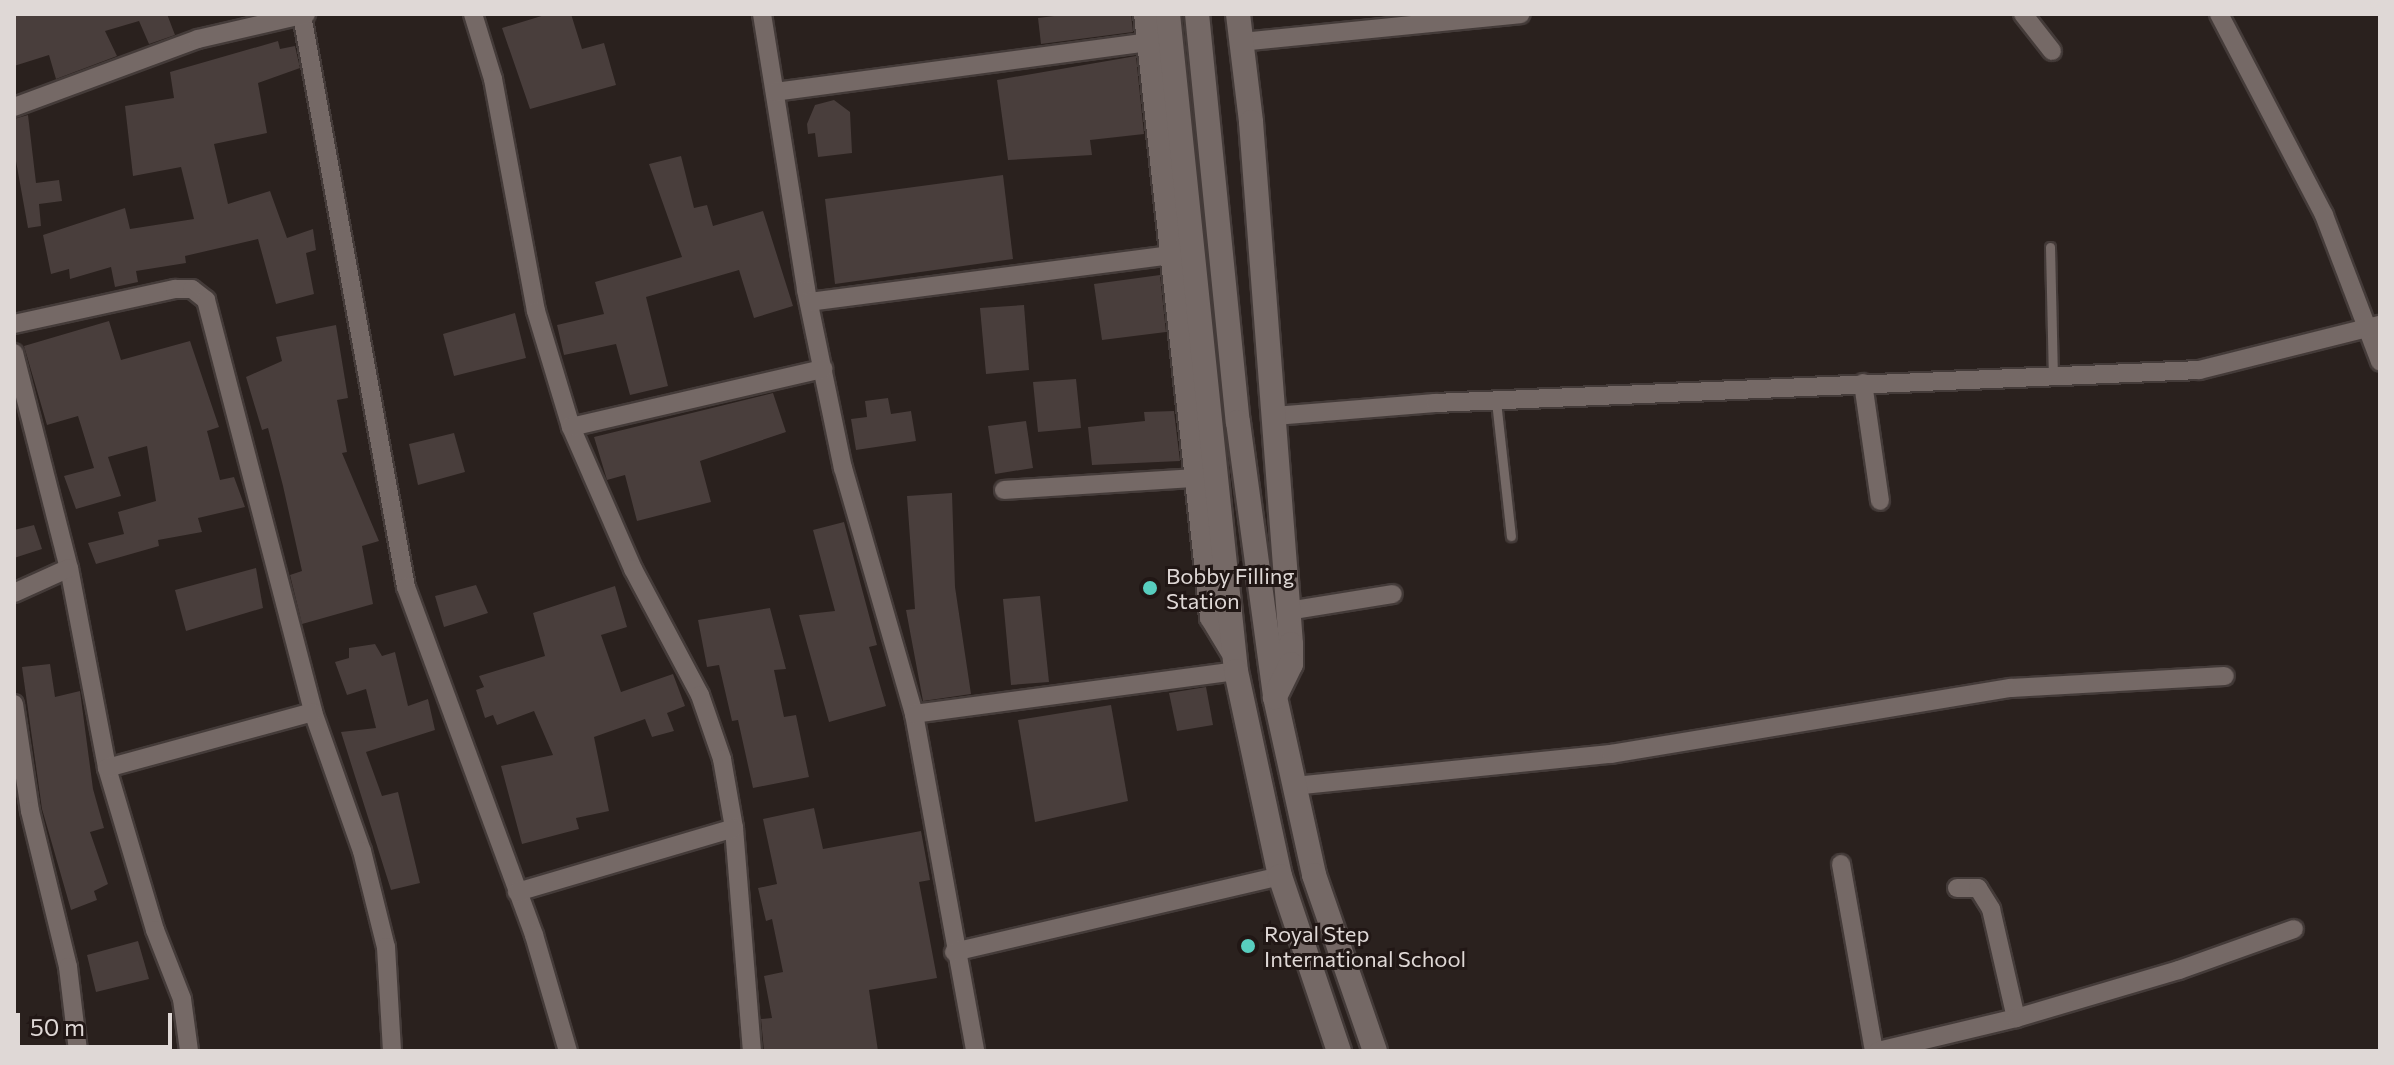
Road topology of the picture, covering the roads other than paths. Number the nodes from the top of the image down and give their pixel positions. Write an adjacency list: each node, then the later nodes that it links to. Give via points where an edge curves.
1 (473, 14): 28 (street, via 493,79 536,311)
2 (762, 14): 14 (street)
3 (1146, 14): 11 (main road)
4 (1168, 14): 37 (main road)
5 (1197, 14): 39 (main road, via 1238,422)
6 (1238, 14): 12 (main road)
7 (1521, 14): 12 (street)
8 (2023, 14): 13 (street)
9 (2219, 14): 20 (street, via 2324,215)
10 (304, 15): 15 (street, via 198,39); 49 (street, via 406,587)
11 (1149, 42): 14 (street); 17 (main road)
12 (1241, 42): 27 (main road)
13 (2052, 51)
14 (775, 92): 18 (street)
15 (14, 107)
16 (2050, 247): 24 (lane)
17 (1172, 255): 18 (street); 29 (main road)
18 (809, 302): 23 (street)
19 (14, 324): 41 (street, via 175,289 192,289 206,300)
20 (2375, 328): 22 (street); 24 (street, via 2199,370)
21 (14, 353): 33 (street)
22 (2380, 362)
23 (823, 369): 28 (street); 42 (street, via 843,468)
24 (2053, 376): 25 (street)
25 (1863, 383): 26 (street); 31 (street)
26 (1496, 401): 27 (street); 32 (lane)
27 (1274, 416): 36 (main road)
28 (571, 427): 45 (street, via 633,569 700,695 722,759)
29 (1196, 478): 30 (street); 37 (main road, via 1212,617)
30 (1004, 490)
31 (1880, 501)
32 (1511, 536)
33 (69, 568): 34 (street); 43 (street)
34 (14, 593)
35 (1393, 594): 36 (street)
36 (1288, 611): 39 (main road, via 1291,664)
37 (1234, 661): 42 (street); 47 (main road)
38 (2225, 676): 44 (street, via 2011,688 1611,754)
39 (1275, 697): 44 (main road)
40 (14, 704): 53 (street, via 30,811 68,967)
41 (313, 712): 43 (street); 55 (street, via 362,851 386,947)
42 (914, 714): 51 (street)
43 (107, 768): 54 (street, via 155,930 182,999)
44 (1294, 786): 60 (main road, via 1314,875)
45 (734, 828): 49 (street); 57 (street)
46 (1841, 864): 61 (street)
47 (1280, 876): 51 (street); 59 (main road)
48 (1957, 888): 52 (street, via 1978,888 1991,909)
49 (517, 892): 56 (street)
50 (2294, 929): 52 (street)
51 (954, 952): 58 (street)
52 (2016, 1018): 61 (street)
53 (78, 1051)
54 (189, 1051)
55 (392, 1051)
56 (568, 1051)
57 (752, 1051)
58 (975, 1051)
59 (1339, 1051)
60 (1375, 1051)
61 (1876, 1051)

